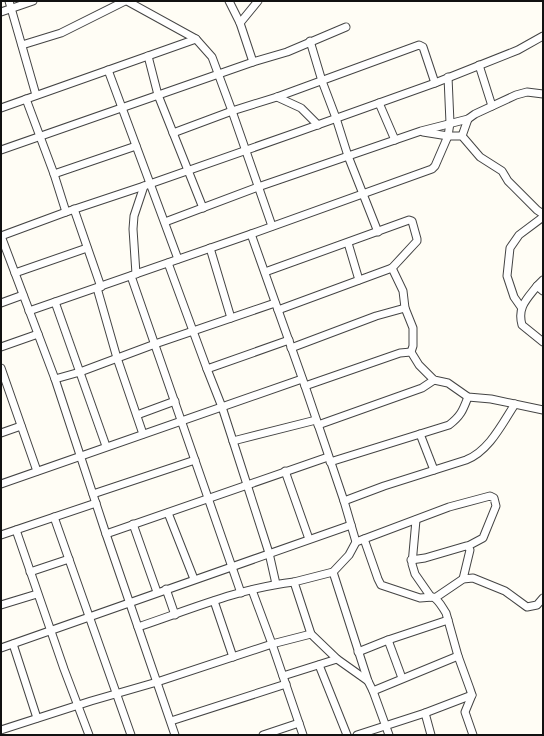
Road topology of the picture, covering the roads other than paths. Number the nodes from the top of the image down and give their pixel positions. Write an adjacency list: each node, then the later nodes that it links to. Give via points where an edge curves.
1 (33, 1): 5 (street)
2 (126, 1): 10 (street); 12 (street, via 61,33)
3 (228, 1): 7 (street)
4 (258, 1): 7 (street)
5 (10, 5): 6 (street); 12 (street)
6 (1, 12)
7 (240, 23): 14 (street)
8 (346, 27): 11 (street)
9 (543, 36): 15 (street, via 518,50)
10 (196, 39): 13 (street); 17 (street, via 212,57)
11 (310, 41): 14 (street, via 287,52); 19 (street)
12 (22, 45): 22 (street)
13 (148, 56): 16 (street); 23 (street)
14 (253, 62): 17 (street)
15 (479, 65): 18 (street); 27 (street)
16 (108, 70): 22 (street); 29 (street)
17 (219, 74): 23 (street); 30 (street)
18 (448, 77): 20 (street); 33 (street)
19 (322, 80): 20 (street, via 420,45 423,47); 24 (street); 31 (street)
20 (435, 83): 26 (street)
21 (543, 94): 27 (street, via 528,92)
22 (36, 95): 25 (street)
23 (158, 95): 29 (street); 36 (street)
24 (277, 97): 30 (street); 34 (street, via 301,108)
25 (26, 99): 28 (street); 37 (street)
26 (379, 103): 31 (street); 40 (street)
27 (492, 106): 32 (street)
28 (1, 108)
29 (123, 108): 37 (street); 41 (street)
30 (232, 110): 36 (street); 43 (street)
31 (336, 118): 34 (street); 44 (street)
32 (468, 119): 33 (street); 39 (street)
33 (450, 123): 35 (street); 38 (street)
34 (318, 125): 43 (street)
35 (420, 131): 38 (street); 40 (street)
36 (174, 133): 45 (street)
37 (40, 136): 42 (street); 46 (street)
38 (448, 136): 39 (street); 49 (street, via 434,167)
39 (462, 136): 53 (street, via 480,157 502,171 508,181)
40 (395, 140): 44 (street)
41 (136, 146): 46 (street); 47 (street)
42 (1, 150)
43 (246, 150): 45 (street); 48 (street)
44 (348, 156): 48 (street); 49 (street)
45 (188, 170): 47 (street); 50 (street)
46 (54, 174): 52 (street)
47 (147, 185): 51 (street); 54 (street); 68 (street, via 134,216)
48 (258, 187): 50 (street); 55 (street)
49 (363, 194): 55 (street); 56 (street)
50 (203, 208): 54 (street)
51 (74, 209): 52 (street); 60 (street)
52 (66, 212): 58 (street)
53 (543, 216): 78 (street, via 519,236 510,248 507,276 514,297)
54 (165, 222): 63 (street)
55 (272, 226): 57 (street)
56 (378, 232): 59 (street); 65 (street, via 412,221 417,241)
57 (251, 234): 61 (street); 66 (street)
58 (1, 236): 62 (street)
59 (348, 243): 66 (street); 69 (street)
60 (87, 248): 67 (street); 71 (street)
61 (210, 248): 63 (street); 80 (street)
62 (3, 250): 67 (street)
63 (178, 259): 64 (street)
64 (168, 263): 68 (street); 81 (street)
65 (392, 268): 69 (street); 77 (street, via 403,291)
66 (264, 272): 76 (street)
67 (15, 273): 73 (street)
68 (133, 275): 71 (street); 85 (street)
69 (360, 280): 76 (street)
70 (543, 280): 72 (street)
71 (99, 287): 74 (street); 89 (street)
72 (540, 289): 78 (street)
73 (23, 295): 75 (street); 79 (street)
74 (55, 302): 79 (street); 92 (street)
75 (1, 303)
76 (277, 306): 80 (street); 83 (street)
77 (405, 308): 87 (street, via 376,316); 88 (street, via 413,328)
78 (521, 308): 84 (street, via 522,325)
79 (29, 311): 82 (street)
80 (231, 318): 81 (street)
81 (193, 332): 85 (street); 91 (street)
82 (38, 334): 86 (street); 93 (street)
83 (289, 340): 87 (street); 91 (street)
84 (543, 342)
85 (155, 344): 89 (street); 98 (street)
86 (1, 347)
87 (292, 348): 95 (street)
88 (411, 352): 94 (street); 95 (street)
89 (117, 358): 92 (street); 102 (street)
90 (1, 368): 96 (street)
91 (207, 369): 100 (street)
92 (80, 372): 93 (street); 110 (street)
93 (55, 379): 111 (street)
94 (434, 380): 97 (street, via 448,384); 104 (street, via 422,388)
95 (303, 382): 100 (street); 104 (street)
96 (4, 388): 105 (street)
97 (468, 397): 99 (street); 108 (street, via 457,419 449,425)
98 (175, 401): 102 (street); 103 (street)
99 (515, 404): 101 (street); 114 (street, via 477,455)
100 (222, 407): 103 (street); 109 (street)
101 (543, 410)
102 (137, 415): 107 (street)
103 (182, 420): 107 (street); 113 (street)
104 (317, 422): 109 (street); 112 (street)
105 (21, 426): 106 (street); 115 (street)
106 (1, 433)
107 (143, 434): 110 (street)
108 (420, 434): 112 (street); 114 (street)
109 (233, 442): 118 (street)
110 (106, 446): 111 (street)
111 (80, 456): 115 (street); 119 (street)
112 (329, 459): 116 (street); 121 (street)
113 (195, 460): 119 (street); 120 (street)
114 (434, 470): 121 (street)
115 (37, 471): 117 (street)
116 (285, 471): 118 (street); 131 (street)
117 (1, 484)
118 (247, 484): 120 (street); 135 (street)
119 (93, 494): 122 (street)
120 (208, 499): 123 (street); 138 (street)
121 (344, 501): 127 (street)
122 (96, 503): 124 (street); 129 (street)
123 (168, 513): 126 (street); 141 (street)
124 (54, 517): 128 (street); 136 (street)
125 (416, 520): 132 (street); 134 (street, via 449,507 492,496 496,506 485,533 481,539); 137 (street)
126 (133, 524): 129 (street); 147 (street)
127 (351, 525): 131 (street); 133 (street)
128 (16, 530): 130 (street); 139 (street)
129 (106, 534): 154 (street)
130 (1, 535)
131 (309, 539): 135 (street)
132 (364, 539): 133 (street); 150 (street, via 381,585 420,598)
133 (356, 542): 140 (street, via 349,555)
134 (468, 546): 137 (street); 142 (street, via 470,550)
135 (270, 553): 138 (street); 144 (street)
136 (69, 559): 139 (street); 158 (street)
137 (412, 560): 150 (street, via 415,574)
138 (232, 566): 141 (street); 148 (street)
139 (30, 572): 149 (street)
140 (333, 572): 143 (street); 167 (street)
141 (194, 579): 145 (street)
142 (463, 579): 150 (street); 155 (street, via 473,578 505,591 527,607)
143 (294, 582): 144 (street); 162 (street)
144 (276, 584): 146 (street)
145 (166, 589): 147 (street); 157 (street)
146 (252, 590): 148 (street); 165 (street)
147 (158, 592): 154 (street)
148 (241, 593): 152 (street)
149 (38, 594): 153 (street); 161 (street)
150 (433, 597): 159 (street, via 446,613)
151 (543, 598): 155 (street)
152 (214, 601): 157 (street); 169 (street)
153 (2, 602)
154 (130, 602): 158 (street); 160 (street)
155 (537, 605): 156 (street)
156 (543, 611)
157 (174, 615): 160 (street)
158 (90, 617): 161 (street); 178 (street)
159 (448, 620): 163 (street); 168 (street)
160 (138, 627): 175 (street)
161 (51, 631): 164 (street); 180 (street)
162 (311, 634): 165 (street); 170 (street)
163 (388, 640): 167 (street); 173 (street)
164 (13, 644): 166 (street); 182 (street)
165 (272, 644): 169 (street); 172 (street)
166 (1, 648)
167 (358, 652): 174 (street)
168 (458, 656): 173 (street); 179 (street)
169 (233, 657): 175 (street)
170 (337, 659): 171 (street); 174 (street)
171 (319, 665): 172 (street); 192 (street)
172 (283, 676): 176 (street)
173 (402, 678): 177 (street)
174 (368, 681): 177 (street)
175 (157, 682): 178 (street); 183 (street)
176 (286, 684): 183 (street); 184 (street)
177 (373, 691): 185 (street)
178 (117, 694): 180 (street); 188 (street)
179 (472, 695): 181 (street); 196 (street, via 465,712)
180 (78, 705): 182 (street); 187 (street)
181 (425, 713): 185 (street); 195 (street)
182 (37, 718): 186 (street)
183 (171, 721): 189 (street)
184 (299, 723): 190 (street); 191 (street)
185 (386, 725): 193 (street); 194 (street)
186 (1, 730)
187 (89, 735)
188 (131, 735)
189 (175, 735)
190 (262, 735)
191 (302, 735)
192 (346, 735)
193 (357, 735)
194 (389, 735)
195 (431, 735)
196 (473, 735)

